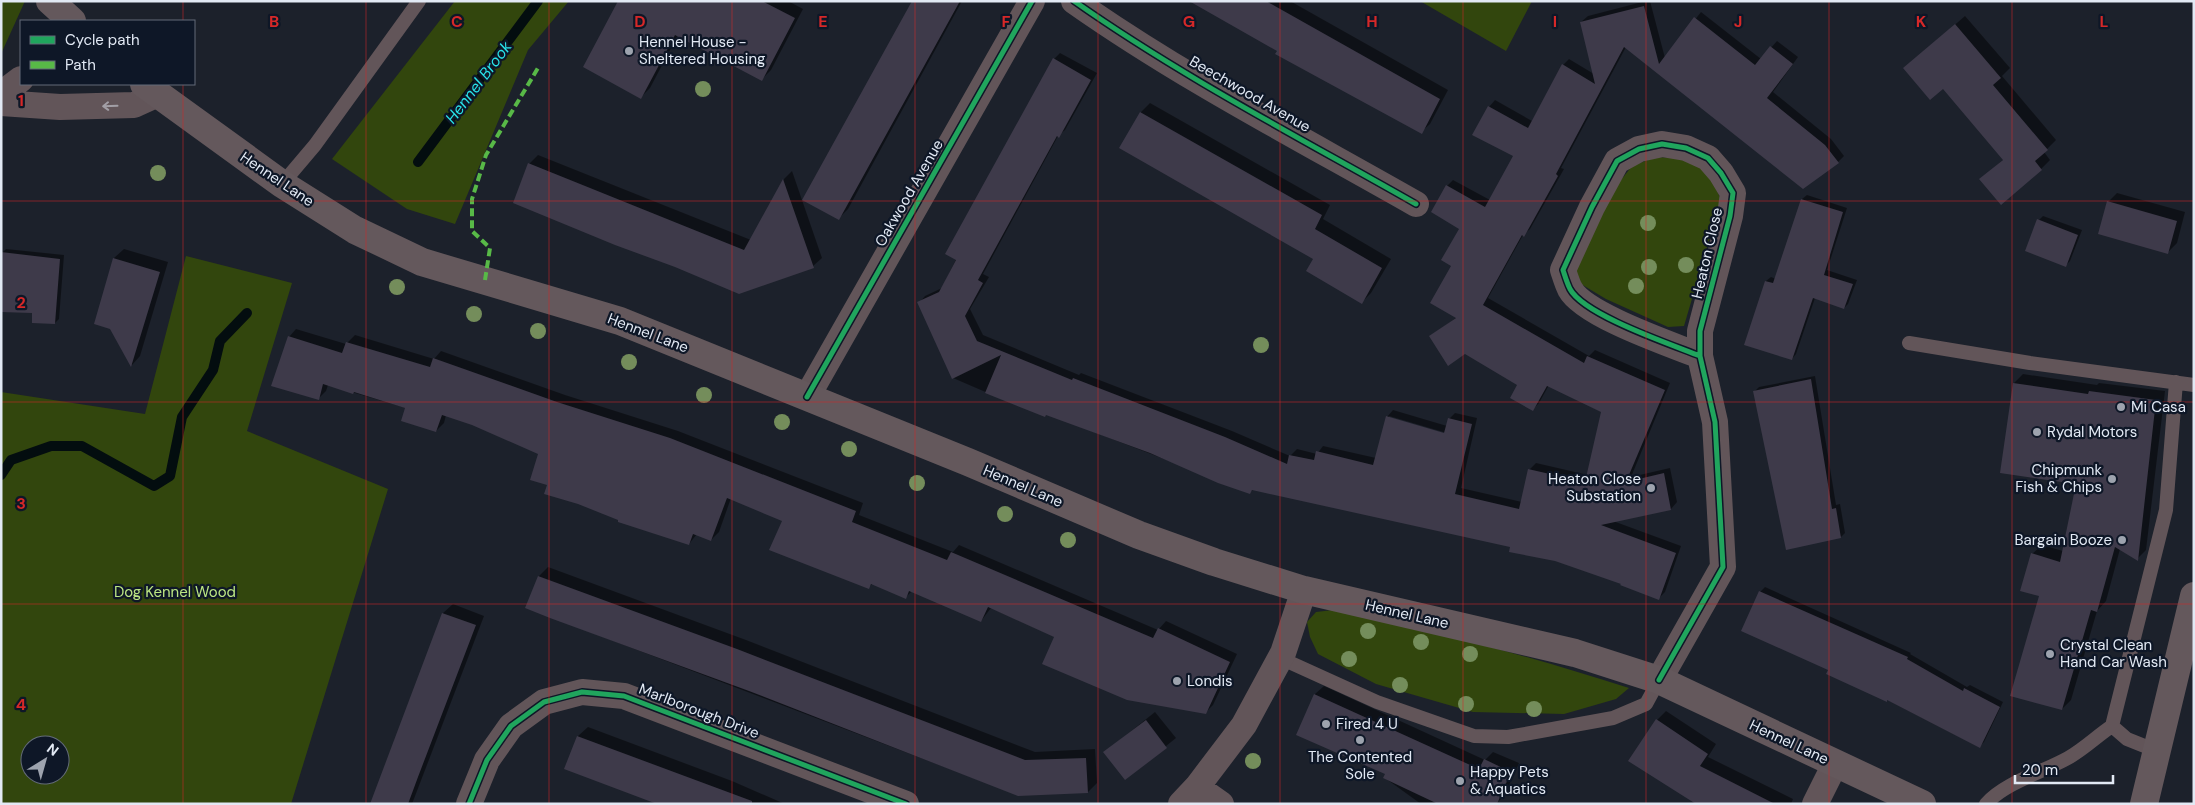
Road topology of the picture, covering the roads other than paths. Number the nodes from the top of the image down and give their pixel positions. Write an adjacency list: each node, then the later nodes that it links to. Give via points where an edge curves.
1 (418, 1): 8 (lane, via 315,146)
2 (1032, 1): 14 (street, Oakwood Avenue)
3 (1074, 1): 9 (street, Beechwood Avenue, via 1109,26 1210,86)
4 (20, 81): 6 (street)
5 (150, 89): 7 (street, Hennel Lane, one-way to 7, via 134,105 60,107); 8 (main road, Hennel Lane)
6 (1, 94)
7 (1, 103)
8 (282, 184): 14 (main road, Hennel Lane, via 355,230 422,262 620,321)
9 (1416, 204)
10 (1909, 343): 12 (lane)
11 (1700, 356): 11 (street, Heaton Close, via 1586,306 1570,290 1563,270 1617,161 1639,149 1662,144 1686,148 1708,158 1732,193 1730,216 1700,330); 18 (street, Heaton Close, via 1715,422 1722,567)
12 (2176, 382): 13 (lane); 19 (lane, via 2166,510)
13 (2194, 385)
14 (807, 397): 15 (main road, Hennel Lane, via 1139,535)
15 (1304, 590): 17 (street); 18 (main road, Hennel Lane, via 1575,653)
16 (2194, 596): 20 (main road)
17 (1280, 658): 18 (lane, via 1377,702 1474,736 1508,737 1613,718 1646,704); 22 (street, via 1244,724)
18 (1659, 680): 21 (main road, Hennel Lane)
19 (2112, 726): 20 (lane, via 2127,739); 28 (lane, via 2069,757 2014,784)
20 (2157, 751): 29 (main road)
21 (1835, 764): 26 (street); 27 (main road, Hennel Lane)
22 (1189, 795): 25 (street)
23 (469, 804): 24 (street, Marlborough Drive, via 487,760 511,726 544,702 582,692 624,696)
24 (906, 804)
25 (1221, 804)
26 (1815, 804)
27 (1922, 804)
28 (1986, 804)
29 (2144, 804)

